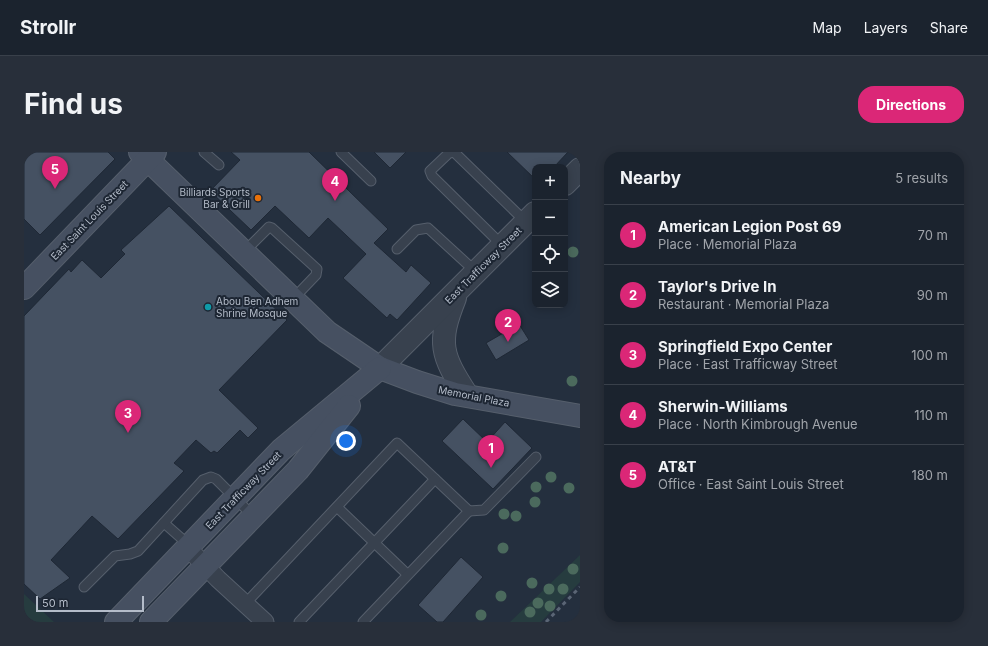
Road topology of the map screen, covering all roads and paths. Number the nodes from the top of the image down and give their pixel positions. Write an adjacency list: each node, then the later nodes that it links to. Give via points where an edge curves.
1 (204, 152): 5 (lane)
2 (341, 152): 7 (lane)
3 (454, 152): 9 (lane); 10 (lane, via 449,153 430,171 432,176)
4 (148, 154): 12 (main road, Memorial Plaza); 14 (main road, East Saint Louis Street)
5 (219, 165)
6 (580, 169): 8 (street)
7 (371, 181)
8 (568, 181)
9 (531, 218): 10 (street, East Trafficway Street)
10 (503, 246): 13 (street, East Trafficway Street)
11 (397, 249): 13 (lane, via 416,230 428,228)
12 (244, 252): 16 (main road, Memorial Plaza); 16 (lane, via 272,228 316,269 316,275)
13 (476, 272): 15 (street, East Trafficway Street)
14 (26, 281)
15 (459, 289): 17 (street, East Trafficway Street); 18 (street, via 445,323 443,344 449,367)
16 (293, 300): 17 (main road, Memorial Plaza, via 327,332)
17 (380, 368): 18 (main road, Memorial Plaza, via 436,389); 22 (main road, East Trafficway Street, via 281,450); 25 (main road, East Trafficway Street, via 298,470)
18 (467, 395): 19 (main road, Memorial Plaza)
19 (580, 416)
20 (536, 457): 24 (lane, via 484,510)
21 (435, 479): 23 (lane, via 398,443); 24 (lane); 27 (lane)
22 (235, 498): 25 (lane); 26 (lane, via 211,477 203,480); 28 (main road, East Trafficway Street)
23 (337, 507): 27 (lane); 32 (lane)
24 (469, 511): 30 (lane)
25 (253, 516): 29 (main road, East Trafficway Street)
26 (164, 523): 28 (lane); 31 (lane, via 138,551 115,556)
27 (375, 543): 30 (lane); 36 (lane)
28 (187, 547): 29 (street); 33 (main road, East Trafficway Street)
29 (204, 566): 32 (street); 34 (main road, East Trafficway Street)
30 (407, 574): 37 (lane)
31 (84, 587)
32 (245, 604): 35 (street)
33 (116, 622)
34 (151, 622)
35 (264, 622)
36 (299, 622)
37 (363, 622)

